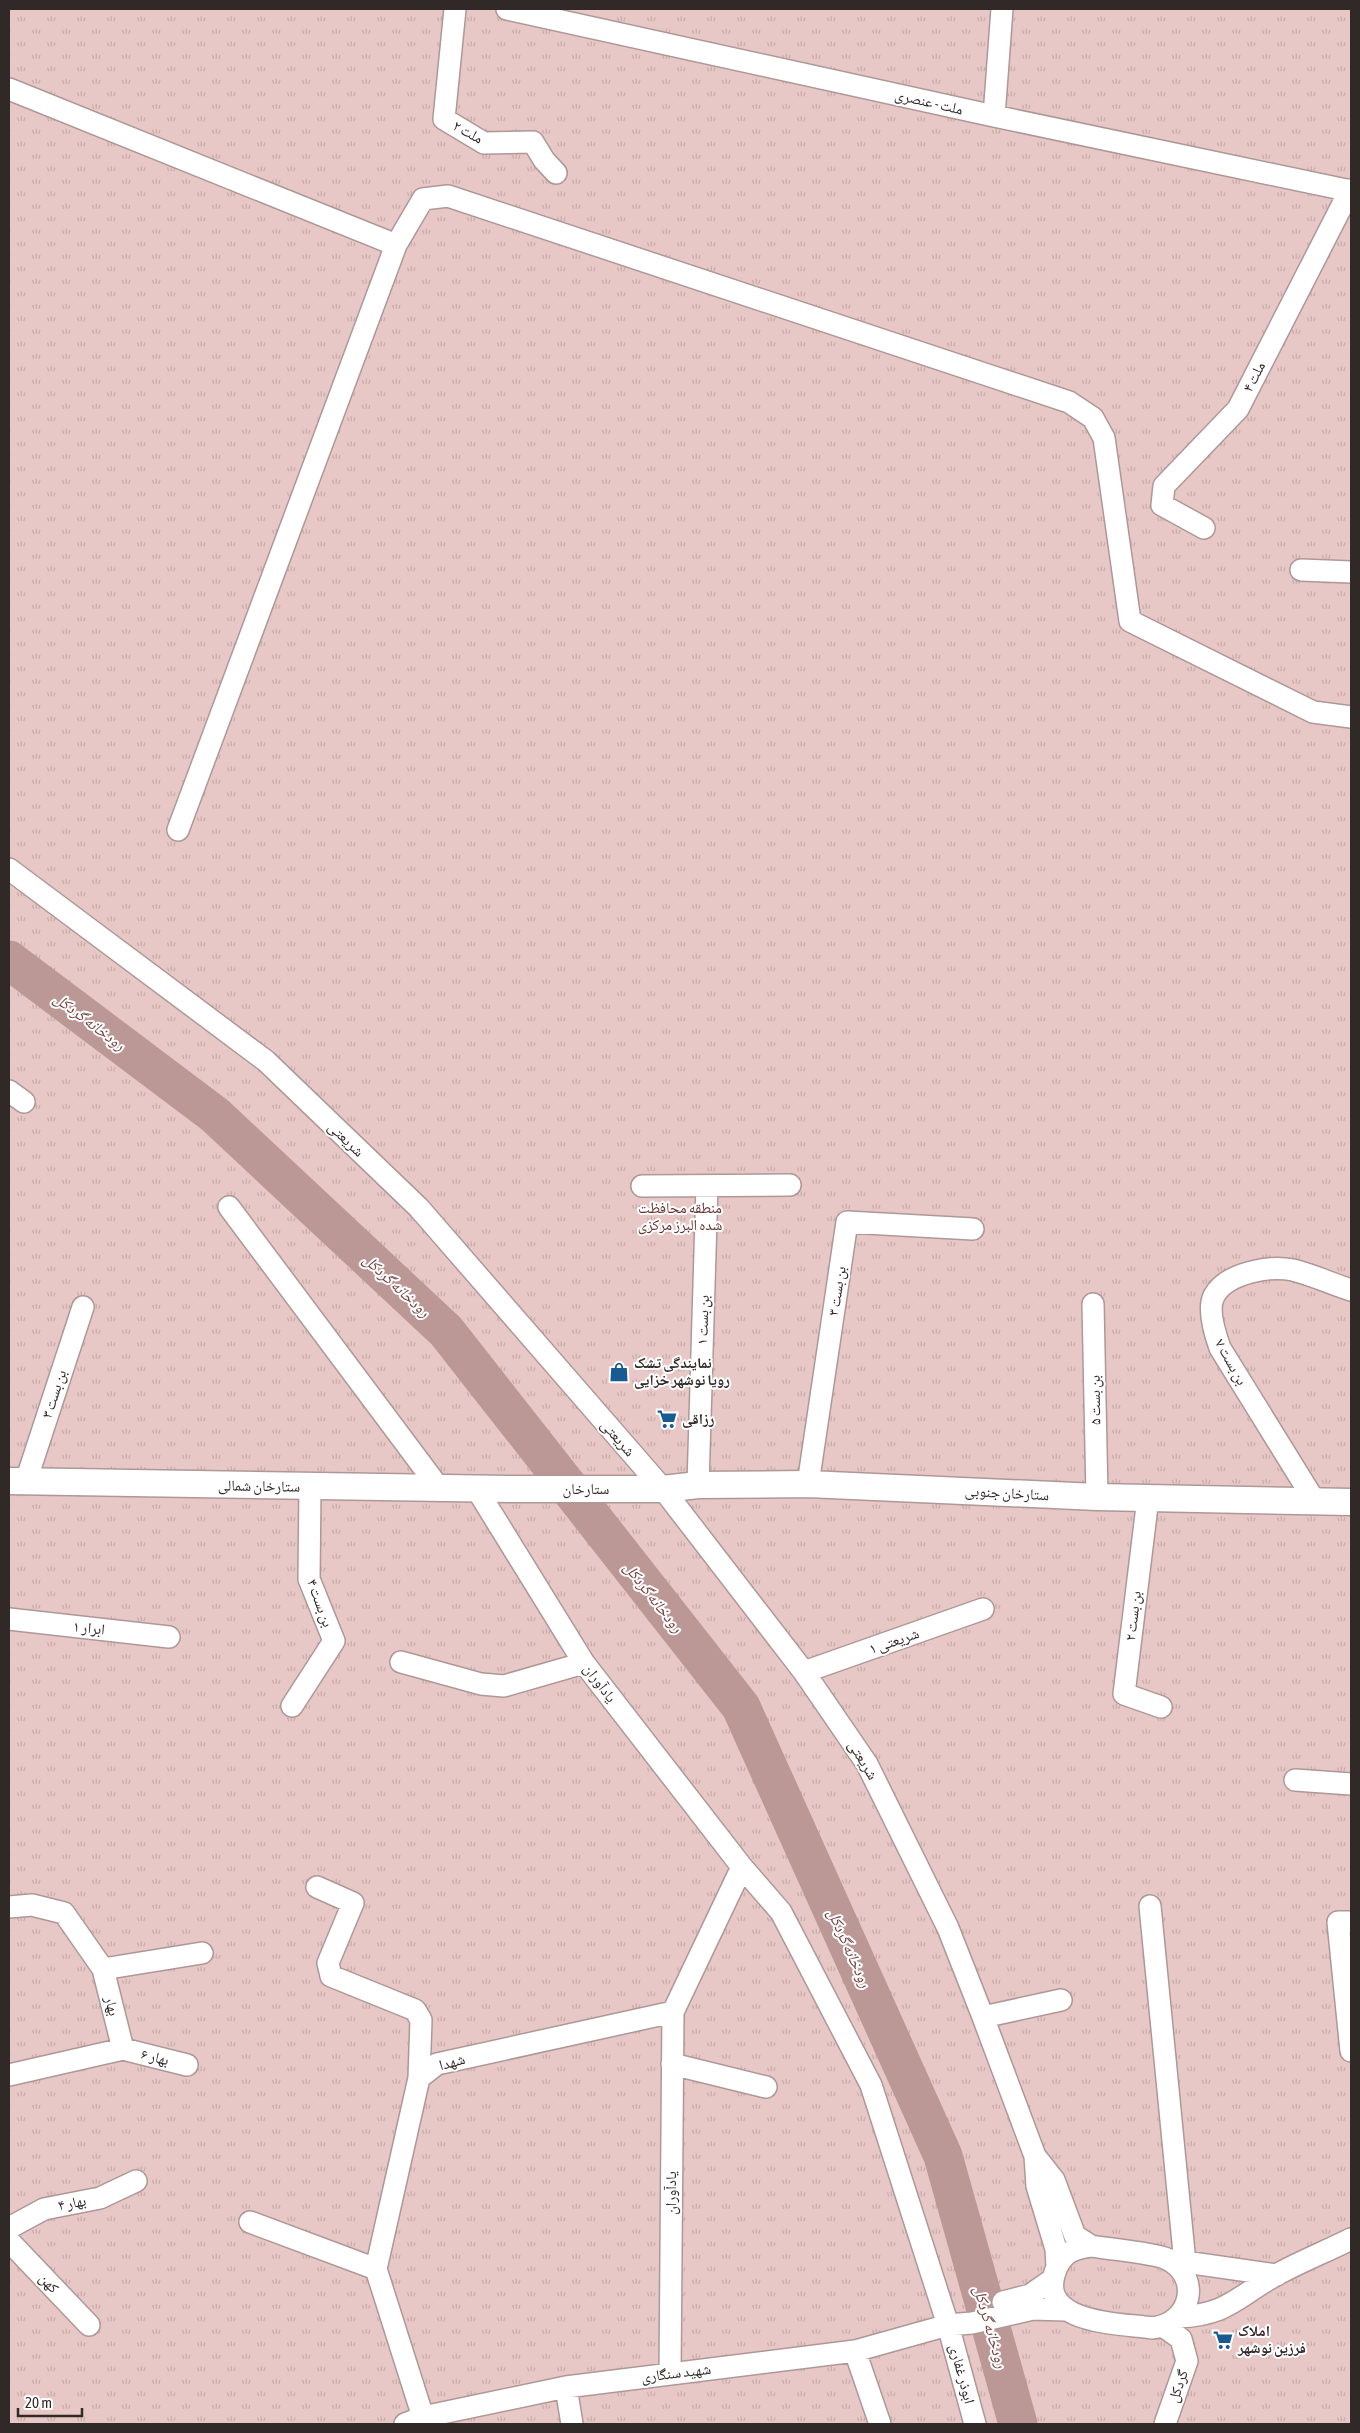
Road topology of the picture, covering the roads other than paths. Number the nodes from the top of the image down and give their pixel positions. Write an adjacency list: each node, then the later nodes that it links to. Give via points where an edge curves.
1 (455, 9): 7 (street, ملت ۲, via 444,119 484,143 533,142)
2 (507, 9): 4 (street, ملت - عنصری)
3 (1002, 9): 6 (street)
4 (534, 11): 6 (street, ملت - عنصری)
5 (9, 89): 9 (street)
6 (994, 116): 8 (street, ملت - عنصری)
7 (556, 173)
8 (1351, 191): 10 (street, ملت ۴, via 1238,409 1164,486 1162,505)
9 (396, 245): 13 (street, via 423,199 448,196 1069,402 1093,418 1104,438 1130,621 1313,712); 14 (street)
10 (1204, 528)
11 (1301, 570): 12 (street)
12 (1351, 572)
13 (1351, 716)
14 (178, 830)
15 (9, 869): 31 (street, شریعتی, via 266,1062 419,1208)
16 (790, 1185): 18 (street)
17 (642, 1186): 18 (street)
18 (707, 1186): 25 (street, بن بست ۱)
19 (229, 1207): 28 (street)
20 (972, 1228): 26 (street, بن بست ۳, via 847,1222)
21 (1351, 1290): 34 (street, بن بست ۷, via 1292,1270 1260,1270 1231,1277 1213,1296 1212,1321 1220,1348)
22 (1093, 1304): 32 (street, بن بست ۵)
23 (83, 1307): 24 (street, بن بست ۳)
24 (17, 1481): 27 (main road, ستارخان شمالی)
25 (698, 1484): 26 (main road, ستارخان جنوبی); 31 (main road, ستارخان جنوبی)
26 (808, 1484): 32 (main road, ستارخان جنوبی)
27 (310, 1487): 28 (main road, ستارخان شمالی); 42 (street, بن بست ۴, via 309,1579 334,1641)
28 (439, 1488): 29 (main road, ستارخان شمالی)
29 (476, 1488): 30 (main road, ستارخان شمالی); 40 (street, یادآوران)
30 (509, 1489): 31 (main road, ستارخان)
31 (662, 1489): 41 (street, شریعتی)
32 (1097, 1497): 33 (main road, ستارخان جنوبی)
33 (1148, 1498): 34 (main road, ستارخان جنوبی); 43 (street, بن بست ۲, via 1124,1694)
34 (1314, 1500): 35 (main road, ستارخان جنوبی)
35 (1351, 1502)
36 (983, 1609): 41 (street, شریعتی ۱)
37 (9, 1619): 38 (street, ابرار ۱)
38 (169, 1637)
39 (401, 1662): 40 (street, via 481,1684 504,1686)
40 (584, 1663): 46 (street, یادآوران)
41 (804, 1672): 55 (street, شریعتی, via 867,1764 948,1928)
42 (292, 1706)
43 (1161, 1707)
44 (1294, 1780): 45 (street)
45 (1351, 1784)
46 (742, 1867): 54 (street); 77 (street, یادآوران, via 781,1912 871,2085)
47 (318, 1887): 61 (street, via 353,1903 328,1963 331,1976 415,2010 420,2020)
48 (1150, 1906): 70 (street)
49 (9, 1907): 52 (street, بهار, via 32,1905 64,1913)
50 (1351, 1922): 57 (street, via 1338,1922)
51 (202, 1953): 52 (street)
52 (103, 1969): 56 (street, بهار)
53 (1061, 2000): 55 (street)
54 (673, 2012): 58 (street, یادآوران); 61 (street, شهدا, via 437,2064)
55 (984, 2017): 63 (street, شریعتی)
56 (124, 2049): 59 (street, بهار ۶); 60 (street)
57 (1351, 2051)
58 (672, 2064): 62 (street); 80 (street, یادآوران)
59 (187, 2065)
60 (9, 2075)
61 (419, 2078): 71 (street)
62 (766, 2087)
63 (1035, 2156): 69 (street, via 1054,2180 1075,2236); 72 (street, via 1037,2186 1056,2249)
64 (136, 2182): 66 (street, بهار ۴, via 100,2198 44,2209)
65 (250, 2222): 71 (street)
66 (9, 2228)
67 (1351, 2239): 73 (street)
68 (9, 2241): 78 (street, کهن)
69 (1091, 2246): 70 (street); 72 (street, via 1063,2256)
70 (1176, 2261): 73 (street); 76 (street, via 1188,2291 1187,2302)
71 (376, 2269): 82 (street)
72 (1055, 2273): 74 (street); 75 (street, via 1056,2297)
73 (1277, 2275): 76 (street, via 1218,2311)
74 (1032, 2302): 75 (street); 77 (street, شهید سنگاری)
75 (1064, 2310): 76 (street, via 1082,2317 1152,2328)
76 (1171, 2322): 86 (street, گردکل, via 1181,2339 1187,2361)
77 (948, 2324): 79 (street, شهید سنگاری); 85 (street, ابوذر غفاری)
78 (89, 2325)
79 (855, 2352): 80 (street, شهید سنگاری); 84 (street)
80 (670, 2374): 81 (street, شهید سنگاری)
81 (566, 2387): 82 (street, شهید سنگاری); 83 (street)
82 (414, 2420)
83 (572, 2424)
84 (880, 2424)
85 (975, 2424)
86 (1165, 2424)

